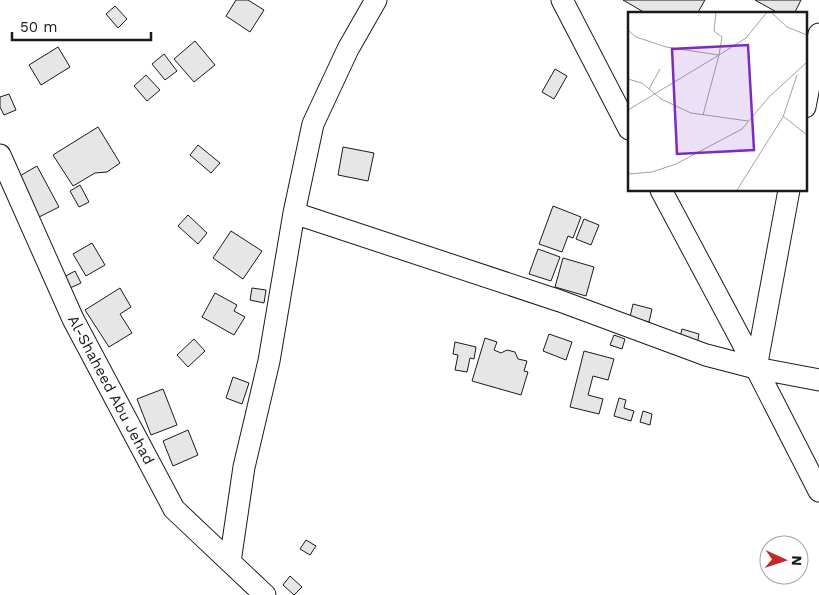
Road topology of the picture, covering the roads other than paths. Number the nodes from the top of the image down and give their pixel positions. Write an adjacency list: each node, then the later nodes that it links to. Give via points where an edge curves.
1 (376, 0): 9 (street, via 348,49 313,124)
2 (562, 0): 5 (street)
3 (819, 34): 4 (street)
4 (806, 102)
5 (628, 127)
6 (0, 155): 13 (street, Al-Shaheed Abu Jehad, via 73,319 174,509)
7 (663, 191): 10 (street)
8 (789, 191): 10 (street)
9 (294, 213): 10 (street, via 560,301 706,355); 13 (street, via 269,361 244,467)
10 (756, 368): 11 (street); 12 (street)
11 (819, 380)
12 (819, 491)
13 (230, 562): 14 (street, Al-Shaheed Abu Jehad)
14 (264, 595)

